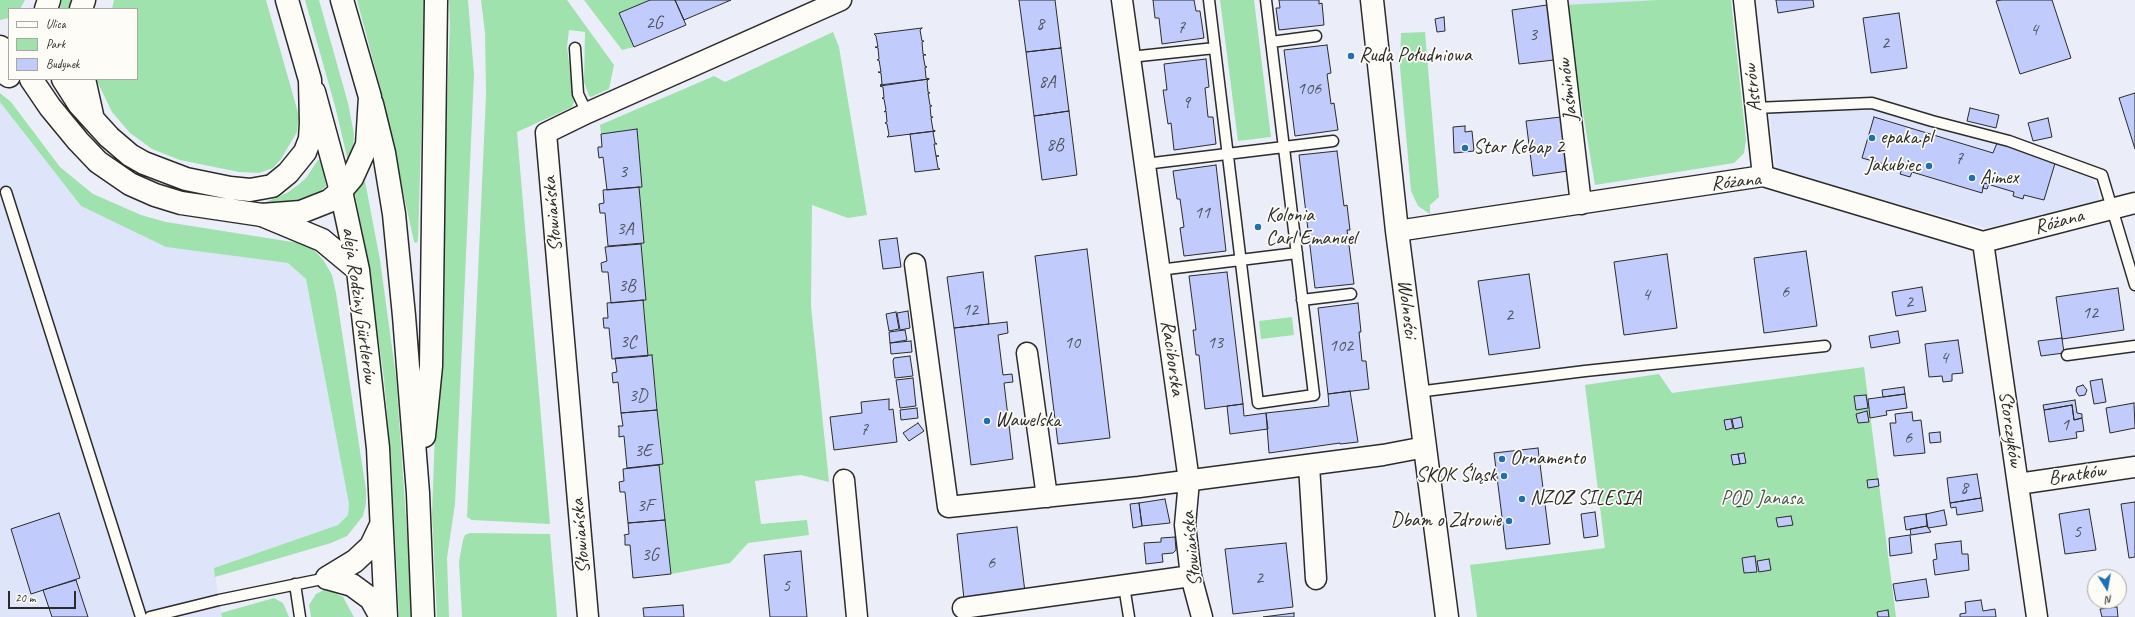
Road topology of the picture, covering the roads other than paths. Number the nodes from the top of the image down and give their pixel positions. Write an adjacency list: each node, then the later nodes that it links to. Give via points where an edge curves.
1 (287, 0): 20 (street, aleja Rodziny Gürtlerów)
2 (342, 0): 21 (street, aleja Rodziny Gürtlerów)
3 (436, 0): 58 (street, via 431,366)
4 (841, 0): 24 (street, Słowiańska)
5 (1122, 0): 15 (street, Raciborska)
6 (1209, 0): 14 (lane)
7 (1266, 0): 12 (lane)
8 (1372, 0): 37 (street, Wolności)
9 (1557, 0): 34 (street, Jaśminów)
10 (1744, 0): 23 (street, Astrów)
11 (1316, 36): 12 (lane)
12 (1271, 42): 27 (lane)
13 (576, 48): 24 (lane, via 578,94)
14 (1215, 48): 15 (lane); 28 (lane)
15 (1130, 57): 29 (street, Raciborska)
16 (15, 80): 22 (street)
17 (32, 80): 22 (street)
18 (64, 80): 25 (street)
19 (84, 80): 25 (street)
20 (310, 80): 25 (street, via 310,139 305,152 281,181 263,189 230,188 186,179 158,169 130,155); 31 (street, aleja Rodziny Gürtlerów)
21 (370, 97): 31 (street, via 367,145 352,178); 58 (street, aleja Rodziny Gürtlerów, via 384,153 394,214)
22 (50, 107): 36 (street, via 98,162 130,184 181,203)
23 (1755, 108): 30 (street, Astrów); 35 (lane, Różana, via 1872,103 2009,141 2102,175)
24 (587, 113): 73 (street, Słowiańska, via 546,133)
25 (93, 120)
26 (1333, 141): 27 (lane)
27 (1284, 147): 28 (lane); 39 (lane)
28 (1228, 154): 29 (lane); 40 (lane)
29 (1145, 164): 43 (street, Raciborska)
30 (1763, 176): 34 (street, Różana); 38 (street, Różana)
31 (341, 191): 36 (street, via 329,201 301,212); 42 (street, aleja Rodziny Gürtlerów)
32 (6, 192): 67 (lane)
33 (2135, 203): 35 (street, Różana)
34 (1581, 204): 37 (street, Różana)
35 (2112, 208): 38 (street, Różana); 44 (lane)
36 (262, 215): 42 (street, via 322,240)
37 (1397, 231): 51 (street, Wolności)
38 (1983, 242): 57 (street, Storczyków)
39 (1297, 253): 40 (lane); 46 (lane)
40 (1240, 260): 43 (lane); 46 (lane, via 1258,403 1314,395)
41 (914, 264): 59 (street, via 948,507)
42 (358, 270): 60 (street, aleja Rodziny Gürtlerów, via 378,448)
43 (1160, 270): 56 (street, Raciborska)
44 (2135, 286)
45 (1351, 294): 46 (lane)
46 (1302, 300)
47 (1825, 346): 51 (lane, via 1585,371)
48 (2135, 346): 50 (lane)
49 (1027, 353): 59 (street)
50 (2067, 355)
51 (1417, 392): 52 (street, Wolności)
52 (1425, 447): 53 (street); 77 (street, Wolności)
53 (1309, 465): 56 (street); 63 (street)
54 (2135, 468): 57 (street, Bratków)
55 (844, 480): 74 (street)
56 (1189, 481): 59 (street); 61 (street, Słowiańska, via 1186,525)
57 (2018, 484): 78 (street, Storczyków)
58 (418, 493): 72 (street, aleja Rodziny Gürtlerów)
59 (1047, 497)
60 (381, 525): 62 (street, via 371,546 361,556); 71 (street, aleja Rodziny Gürtlerów)
61 (1191, 576): 65 (street); 76 (street, Słowiańska)
62 (327, 578): 64 (lane); 70 (street, via 352,586 371,599)
63 (1316, 579)
64 (295, 584): 68 (lane); 69 (lane)
65 (1124, 586): 66 (street); 75 (lane)
66 (964, 608)
67 (142, 617)
68 (150, 617)
69 (300, 617)
70 (381, 617)
71 (386, 617)
72 (424, 617)
73 (588, 617)
74 (857, 617)
75 (1128, 617)
76 (1202, 617)
77 (1447, 617)
78 (2037, 617)

